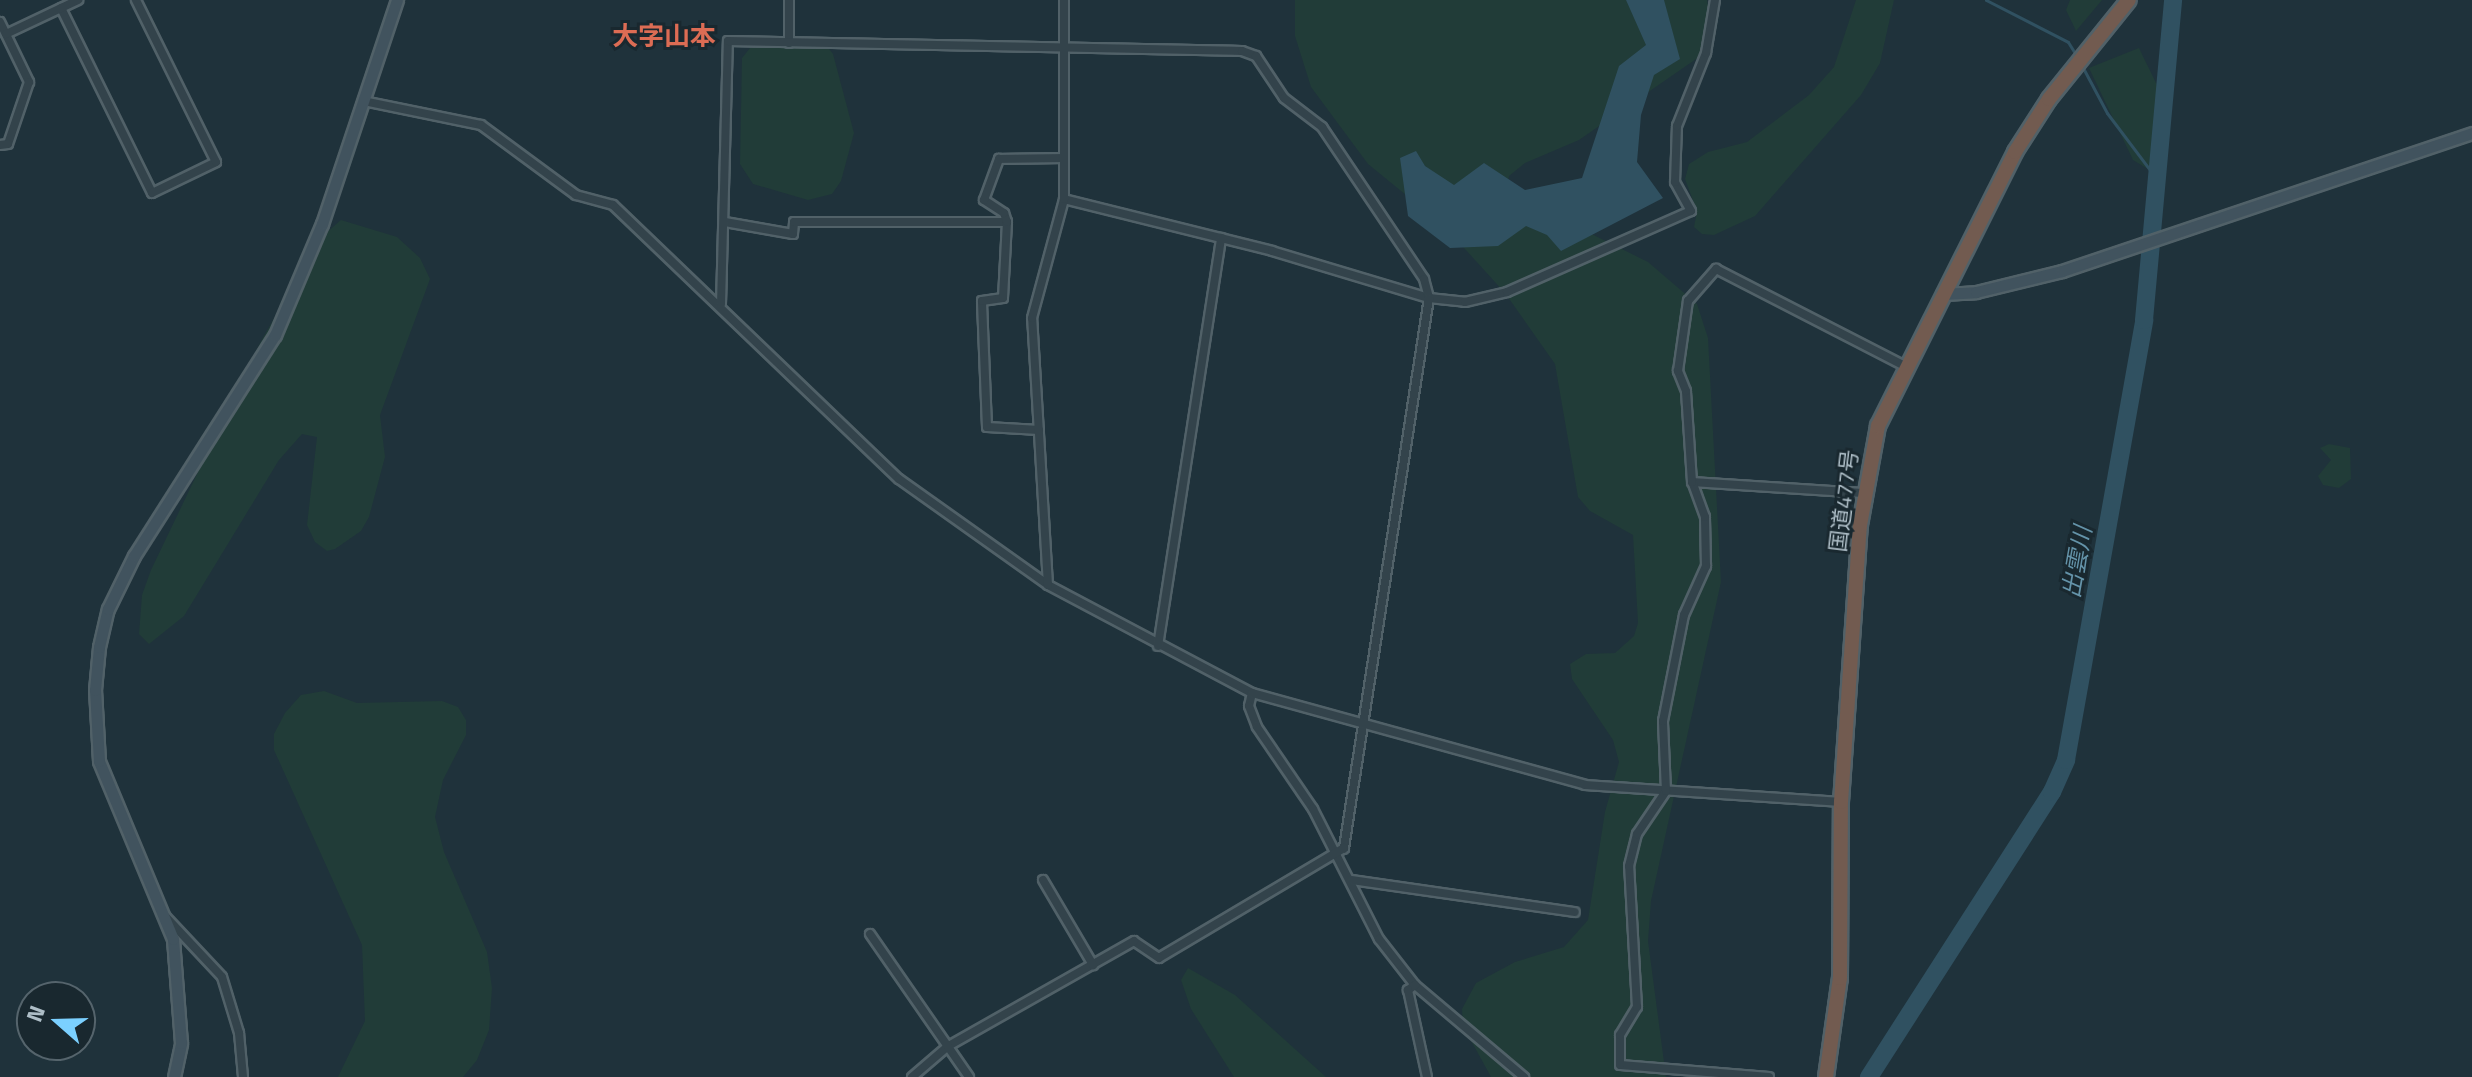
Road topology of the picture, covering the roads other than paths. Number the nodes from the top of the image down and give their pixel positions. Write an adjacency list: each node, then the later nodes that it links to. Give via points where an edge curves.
1 (78, 0): 8 (street)
2 (136, 0): 8 (street, via 216,162 152,193)
3 (397, 0): 13 (street)
4 (789, 0): 11 (street)
5 (1064, 0): 12 (street)
6 (1715, 0): 22 (street, via 1706,53 1677,126 1675,182 1691,211 1507,292 1465,302)
7 (2129, 0): 21 (highway, 国道477号, via 2015,152)
8 (61, 8): 10 (street)
9 (0, 22): 10 (street)
10 (6, 34): 15 (street, via 29,82 8,144)
11 (789, 43): 12 (street); 18 (street, via 728,41)
12 (1063, 48): 16 (street); 22 (street, via 1242,51 1256,56 1284,98 1322,127 1412,258)
13 (363, 101): 23 (street, via 481,125 576,195 613,205); 38 (street, via 322,224 275,335 134,556 108,609 95,690 99,761)
14 (2472, 133): 21 (street, via 2019,282)
15 (0, 145)
16 (1061, 158): 17 (street); 19 (street, via 999,159 984,200 1004,213)
17 (1064, 199): 20 (street); 25 (street, via 1032,318)
18 (725, 222): 19 (street, via 793,234 794,222); 23 (street)
19 (1007, 222): 25 (street, via 1003,298 982,301 987,427)
20 (1221, 238): 22 (street); 29 (street)
21 (1942, 294): 24 (highway, 国道477号)
22 (1429, 298): 31 (street)
23 (721, 304): 28 (street, via 899,479)
24 (1905, 366): 26 (street, via 1716,269 1688,301 1678,371 1686,391); 27 (highway, 国道477号, via 1878,426)
25 (1039, 430): 28 (street)
26 (1692, 482): 27 (street); 32 (street, via 1705,517 1707,556 1681,627 1663,721)
27 (1863, 493): 33 (highway, 国道477号)
28 (1048, 585): 29 (street)
29 (1158, 646): 30 (street)
30 (1252, 693): 31 (street); 34 (street, via 1249,706 1257,727 1293,774)
31 (1363, 722): 32 (street, via 1585,785); 34 (street, via 1344,848)
32 (1666, 791): 33 (street); 43 (street, via 1637,834 1629,866 1637,1007 1620,1035 1620,1065)
33 (1841, 802): 51 (highway, 国道477号, via 1840,978)
34 (1338, 853): 36 (street); 40 (street, via 1159,958 1134,941)
35 (1043, 880): 40 (street)
36 (1352, 880): 37 (street); 41 (street, via 1379,939)
37 (1575, 912)
38 (165, 915): 44 (street, via 173,939 180,1021); 45 (street, via 222,977 239,1033)
39 (870, 934): 42 (street)
40 (1093, 965): 42 (street)
41 (1415, 985): 48 (street, via 1408,990); 49 (street)
42 (947, 1047): 46 (street); 47 (street)
43 (1736, 1076): 50 (street)
44 (174, 1077)
45 (243, 1077)
46 (912, 1077)
47 (969, 1077)
48 (1427, 1077)
49 (1524, 1077)
50 (1769, 1077)
51 (1826, 1077)

